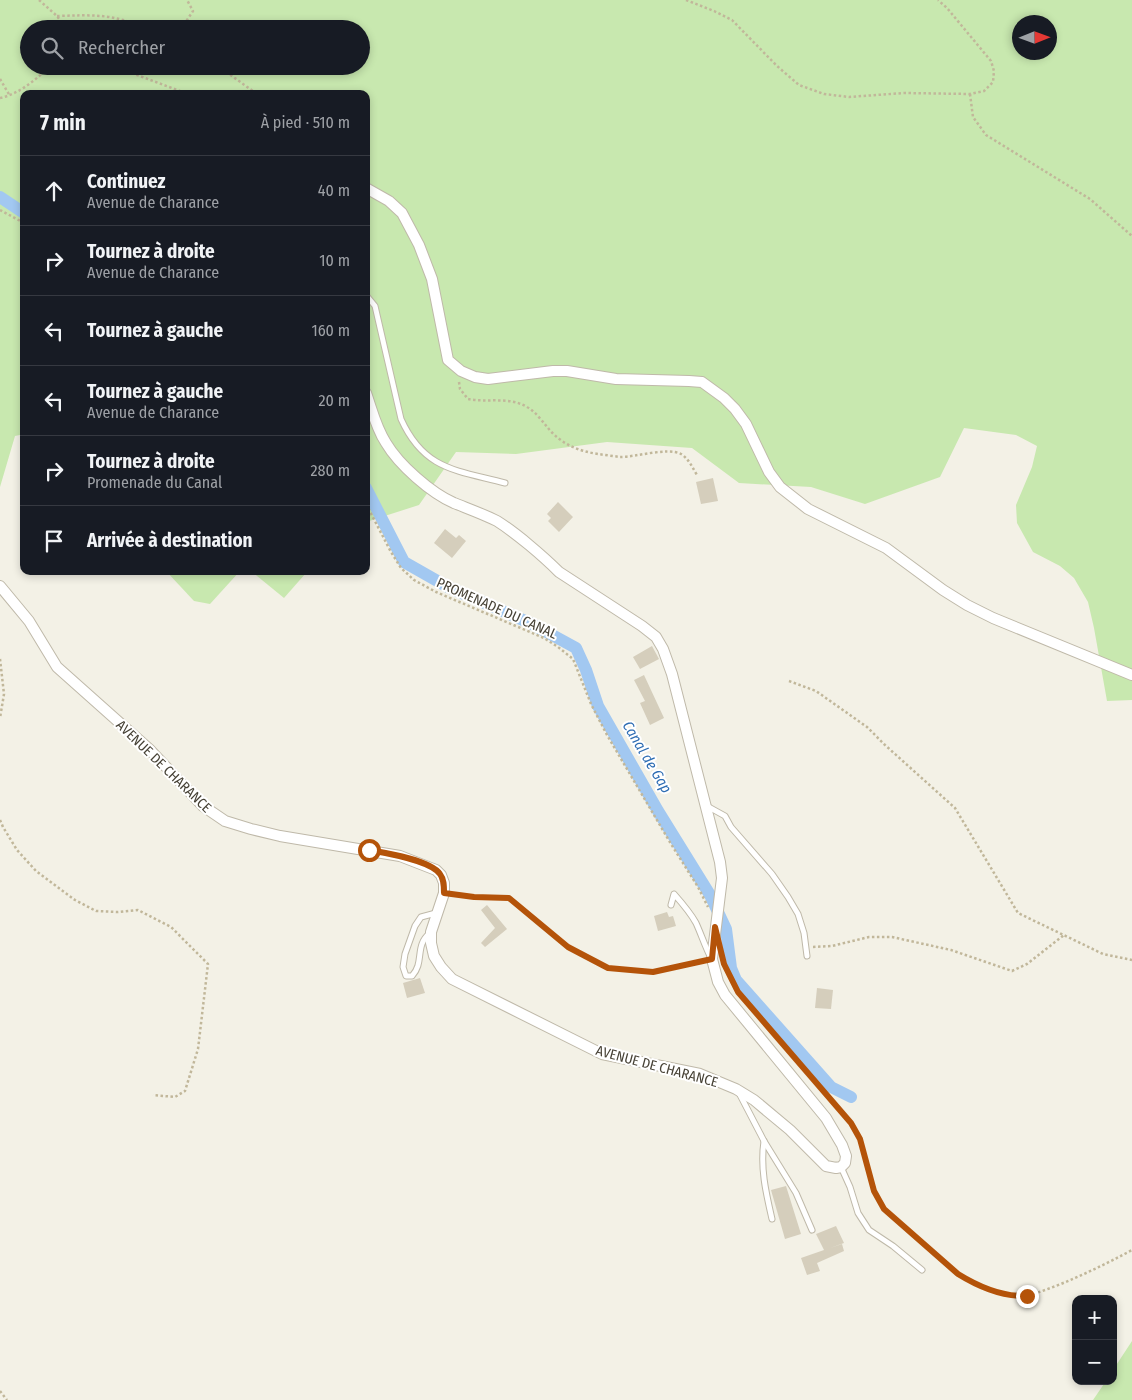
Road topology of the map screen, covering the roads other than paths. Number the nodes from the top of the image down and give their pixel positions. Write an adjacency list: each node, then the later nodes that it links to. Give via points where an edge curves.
1 (370, 190): 6 (street, via 402,213 419,245 432,279 448,360 461,371 488,380 567,371 616,379 702,382 736,409 769,472 780,487 808,509 886,548 967,605)
2 (370, 300): 4 (lane, via 407,433 433,461)
3 (370, 405): 7 (street, via 387,445 424,483 454,503 499,523 559,572 656,637 672,674)
4 (505, 483)
5 (0, 586): 9 (street, AVENUE DE CHARANCE, via 29,621 57,668 150,749 202,806 225,821 251,829 415,860 441,875 444,893)
6 (1132, 675)
7 (705, 805): 11 (lane, via 725,816 782,889 798,914); 12 (street, via 722,878 719,902 713,912)
8 (671, 905): 12 (lane, via 674,894 696,924)
9 (437, 913): 10 (street); 10 (lane, via 421,917 415,926 403,966 406,976 412,976 416,971 423,938)
10 (430, 932): 13 (street, AVENUE DE CHARANCE, via 434,956 441,967 452,978 484,996 602,1054 700,1074)
11 (807, 956)
12 (712, 959): 15 (street, via 725,995 826,1118 846,1156)
13 (736, 1089): 14 (lane); 15 (street, AVENUE DE CHARANCE, via 790,1130 826,1166)
14 (764, 1141): 16 (lane, via 763,1176); 17 (lane, via 796,1193)
15 (841, 1167): 18 (lane, via 858,1213 869,1230)
16 (772, 1219)
17 (812, 1230)
18 (922, 1270)

